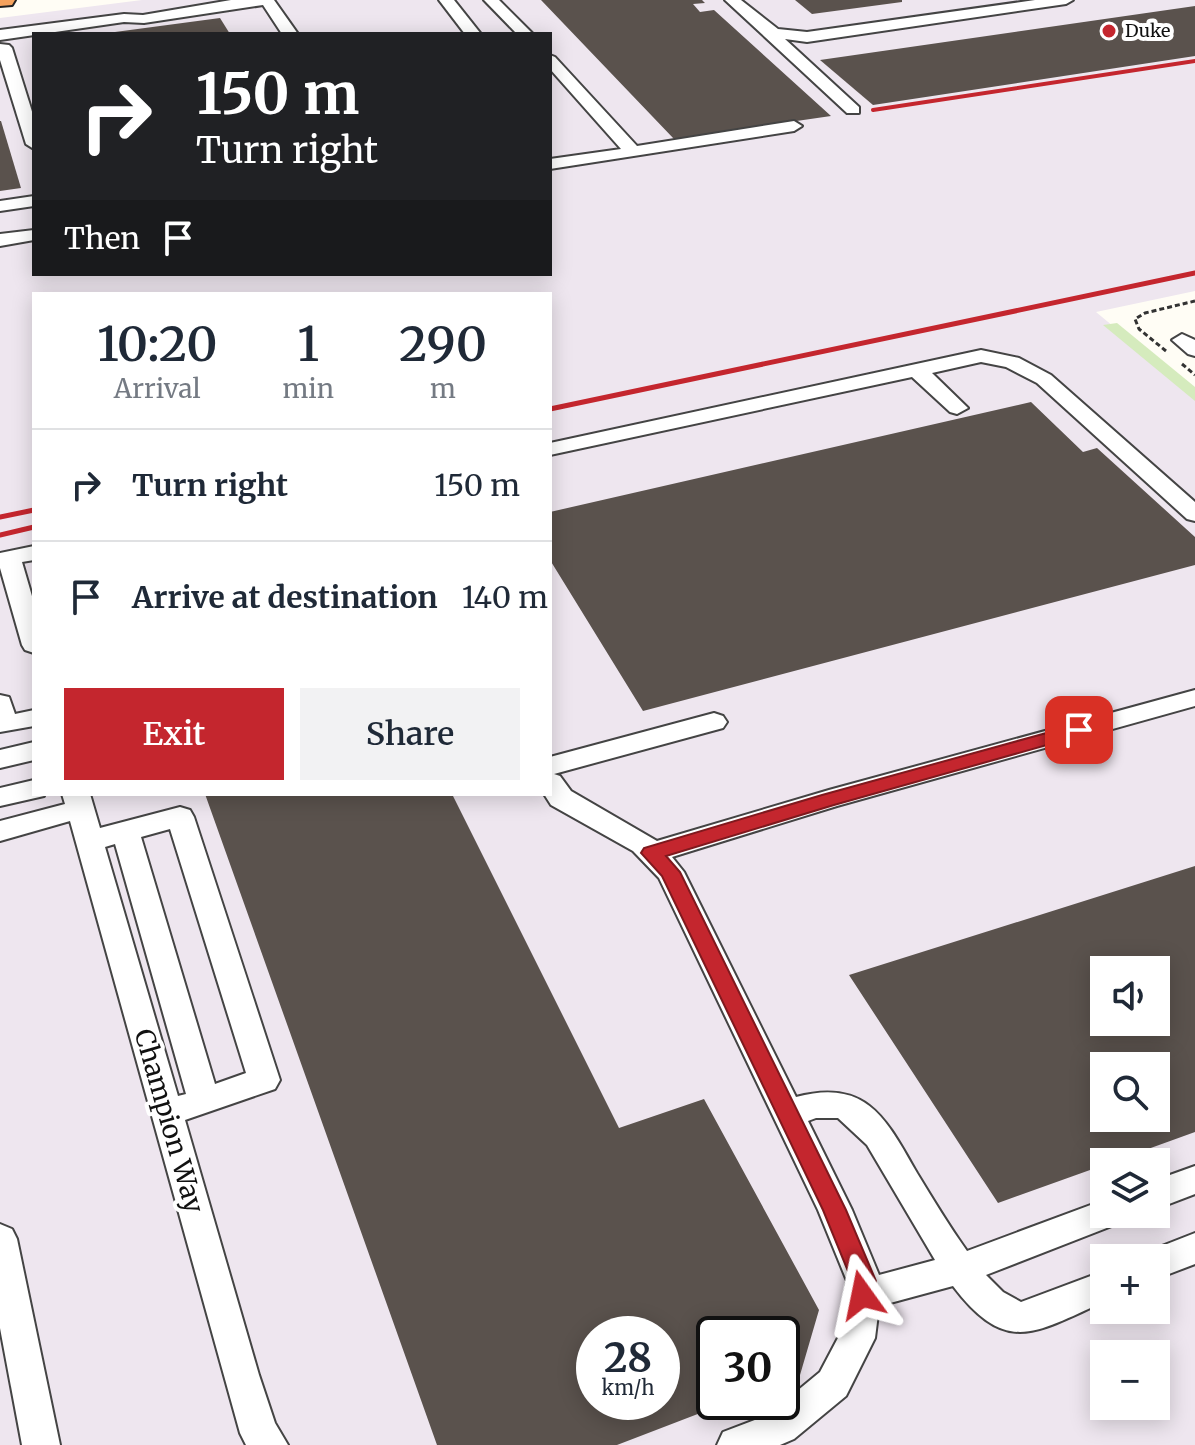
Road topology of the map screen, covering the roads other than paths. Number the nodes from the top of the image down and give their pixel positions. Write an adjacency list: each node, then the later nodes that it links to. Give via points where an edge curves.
1 (266, 0): 10 (street); 11 (street)
2 (446, 0): 12 (street)
3 (491, 0): 13 (street)
4 (732, 0): 9 (street)
5 (1066, 0): 9 (street, via 807,37)
6 (122, 2): 8 (street)
7 (7, 5): 10 (street)
8 (92, 6)
9 (767, 31): 18 (street)
10 (23, 32): 14 (street); 15 (street)
11 (289, 32)
12 (471, 32)
13 (523, 32)
14 (0, 35)
15 (32, 43)
16 (0, 49): 20 (street, via 4,48)
17 (553, 66): 21 (street)
18 (853, 110)
19 (794, 126): 21 (street)
20 (32, 138)
21 (633, 152): 22 (street)
22 (552, 164)
23 (32, 201): 24 (street)
24 (0, 206)
25 (32, 216): 26 (street)
26 (0, 221)
27 (32, 235): 28 (street)
28 (0, 240)
29 (1195, 338): 30 (street, via 1182,340)
30 (1195, 350)
31 (917, 370): 32 (street); 33 (street); 34 (street, via 981,356 1012,362 1044,379)
32 (957, 408)
33 (552, 449)
34 (1195, 514)
35 (32, 553): 36 (street)
36 (5, 559): 37 (street)
37 (18, 593): 38 (street)
38 (32, 638)
39 (1195, 698): 53 (street)
40 (0, 703): 41 (street, via 5,725)
41 (32, 718)
42 (714, 722): 45 (street)
43 (32, 751): 44 (street)
44 (0, 759)
45 (552, 765)
46 (552, 785): 53 (street, via 561,798)
47 (32, 789): 48 (street)
48 (0, 797)
49 (78, 802): 50 (street); 52 (street, Champion Way)
50 (0, 831)
51 (125, 831): 52 (street); 54 (street); 54 (street, via 180,817 264,1080)
52 (89, 841): 55 (street, Champion Way)
53 (651, 853): 56 (street, via 670,872)
54 (204, 1101): 55 (street)
55 (167, 1113): 67 (street, Champion Way, via 259,1433)
56 (787, 1113): 63 (street, via 826,1102 853,1108 865,1118); 65 (street, via 864,1281)
57 (1195, 1180): 58 (street)
58 (1170, 1190)
59 (1090, 1220): 63 (street)
60 (0, 1239): 66 (street)
61 (1195, 1248): 62 (street)
62 (1170, 1258)
63 (960, 1269): 64 (street, via 989,1302 1021,1319); 65 (street)
64 (1090, 1292)
65 (862, 1295): 68 (street, via 857,1338 833,1384 781,1427)
66 (41, 1445)
67 (269, 1445)
68 (736, 1445)

